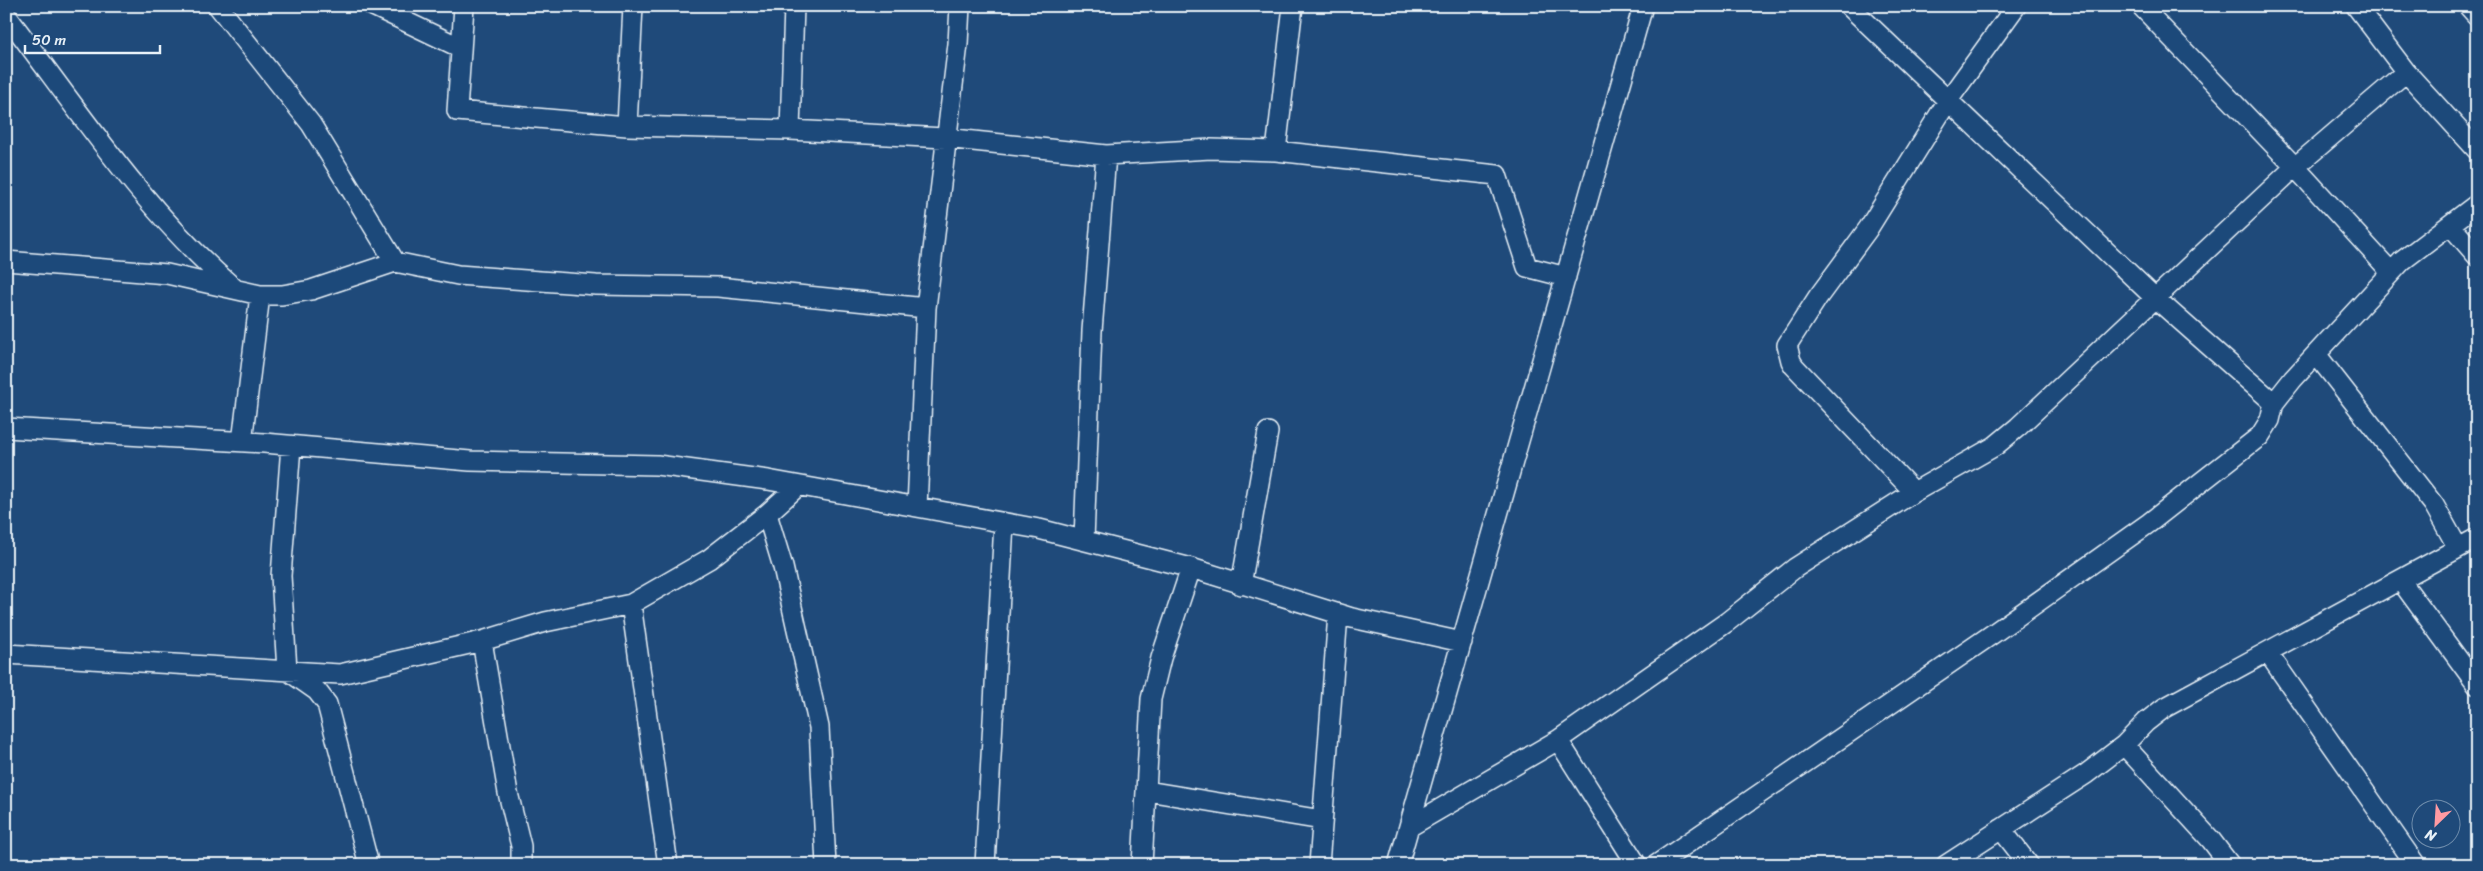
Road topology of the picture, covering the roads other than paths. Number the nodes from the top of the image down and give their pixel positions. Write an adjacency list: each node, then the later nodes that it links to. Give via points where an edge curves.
1 (218, 6): 30 (street, via 311,124)
2 (373, 6): 16 (street)
3 (464, 6): 16 (street)
4 (633, 6): 19 (street)
5 (794, 6): 20 (street)
6 (960, 6): 21 (street)
7 (1293, 6): 23 (street)
8 (1643, 6): 32 (street)
9 (1849, 6): 18 (street)
10 (2016, 6): 18 (street)
11 (2141, 6): 25 (street)
12 (2356, 6): 17 (street)
13 (2468, 6): 15 (street)
14 (6, 15): 33 (street, via 148,201 202,261)
15 (2477, 16)
16 (461, 48): 19 (street, via 457,110)
17 (2406, 72): 22 (street); 25 (street)
18 (1949, 99): 35 (street); 44 (street, via 1868,229 1818,296 1788,345 1794,366)
19 (627, 126): 20 (street)
20 (790, 130): 21 (street)
21 (946, 138): 24 (street); 36 (street)
22 (2477, 150)
23 (1276, 151): 24 (street, via 1211,149); 32 (street, via 1497,175 1527,268)
24 (1106, 155): 49 (street, via 1092,331)
25 (2295, 167): 31 (street); 35 (street)
26 (2477, 204): 27 (street)
27 (2450, 225): 28 (street); 31 (street)
28 (2477, 256)
29 (6, 261): 33 (street, via 168,274)
30 (395, 262): 34 (street, via 311,290); 36 (street, via 458,275 596,285 718,287)
31 (2391, 272): 37 (street)
32 (1566, 277): 57 (street)
33 (237, 290): 34 (street)
34 (260, 295): 41 (street)
35 (2155, 298): 38 (street); 44 (street, via 1995,446)
36 (926, 308): 45 (street)
37 (2316, 354): 38 (street); 50 (street, via 2434,505)
38 (2274, 403): 77 (street, via 2270,420 2260,436 2149,523)
39 (6, 428): 41 (street)
40 (1268, 432): 53 (street)
41 (242, 442): 42 (street)
42 (291, 446): 43 (street, via 470,461 657,465); 60 (street, via 281,576)
43 (798, 486): 45 (street); 46 (street)
44 (1914, 492): 62 (street, via 1795,568 1727,622)
45 (917, 507): 47 (street)
46 (767, 514): 54 (street, via 709,559); 71 (street, via 783,567 819,727)
47 (1004, 523): 49 (street); 72 (street)
48 (2477, 538): 50 (street)
49 (1084, 540): 51 (street)
50 (2458, 548): 52 (street)
51 (1191, 568): 53 (street); 64 (street, via 1151,699)
52 (2401, 580): 58 (street); 61 (street)
53 (1241, 585): 55 (street)
54 (631, 604): 56 (street, via 546,622); 70 (street)
55 (1338, 614): 57 (street); 65 (street)
56 (482, 641): 60 (street, via 340,674); 69 (street, via 508,793 521,846)
57 (1462, 642): 66 (street)
58 (2268, 653): 63 (street, via 2164,708); 81 (street)
59 (6, 654): 60 (street)
60 (287, 670): 68 (street, via 317,691 327,704)
61 (2477, 685)
62 (1558, 740): 66 (street); 76 (street)
63 (2124, 745): 67 (street, via 2086,774); 80 (street)
64 (1147, 791): 65 (street); 73 (street)
65 (1322, 820): 74 (street)
66 (1409, 827): 75 (street)
67 (2001, 829): 78 (street); 79 (street)
68 (369, 865)
69 (521, 865)
70 (668, 865)
71 (826, 865)
72 (985, 865)
73 (1142, 865)
74 (1319, 865)
75 (1398, 865)
76 (1637, 865)
77 (1656, 865)
78 (1946, 865)
79 (2029, 865)
80 (2230, 865)
81 (2416, 865)

